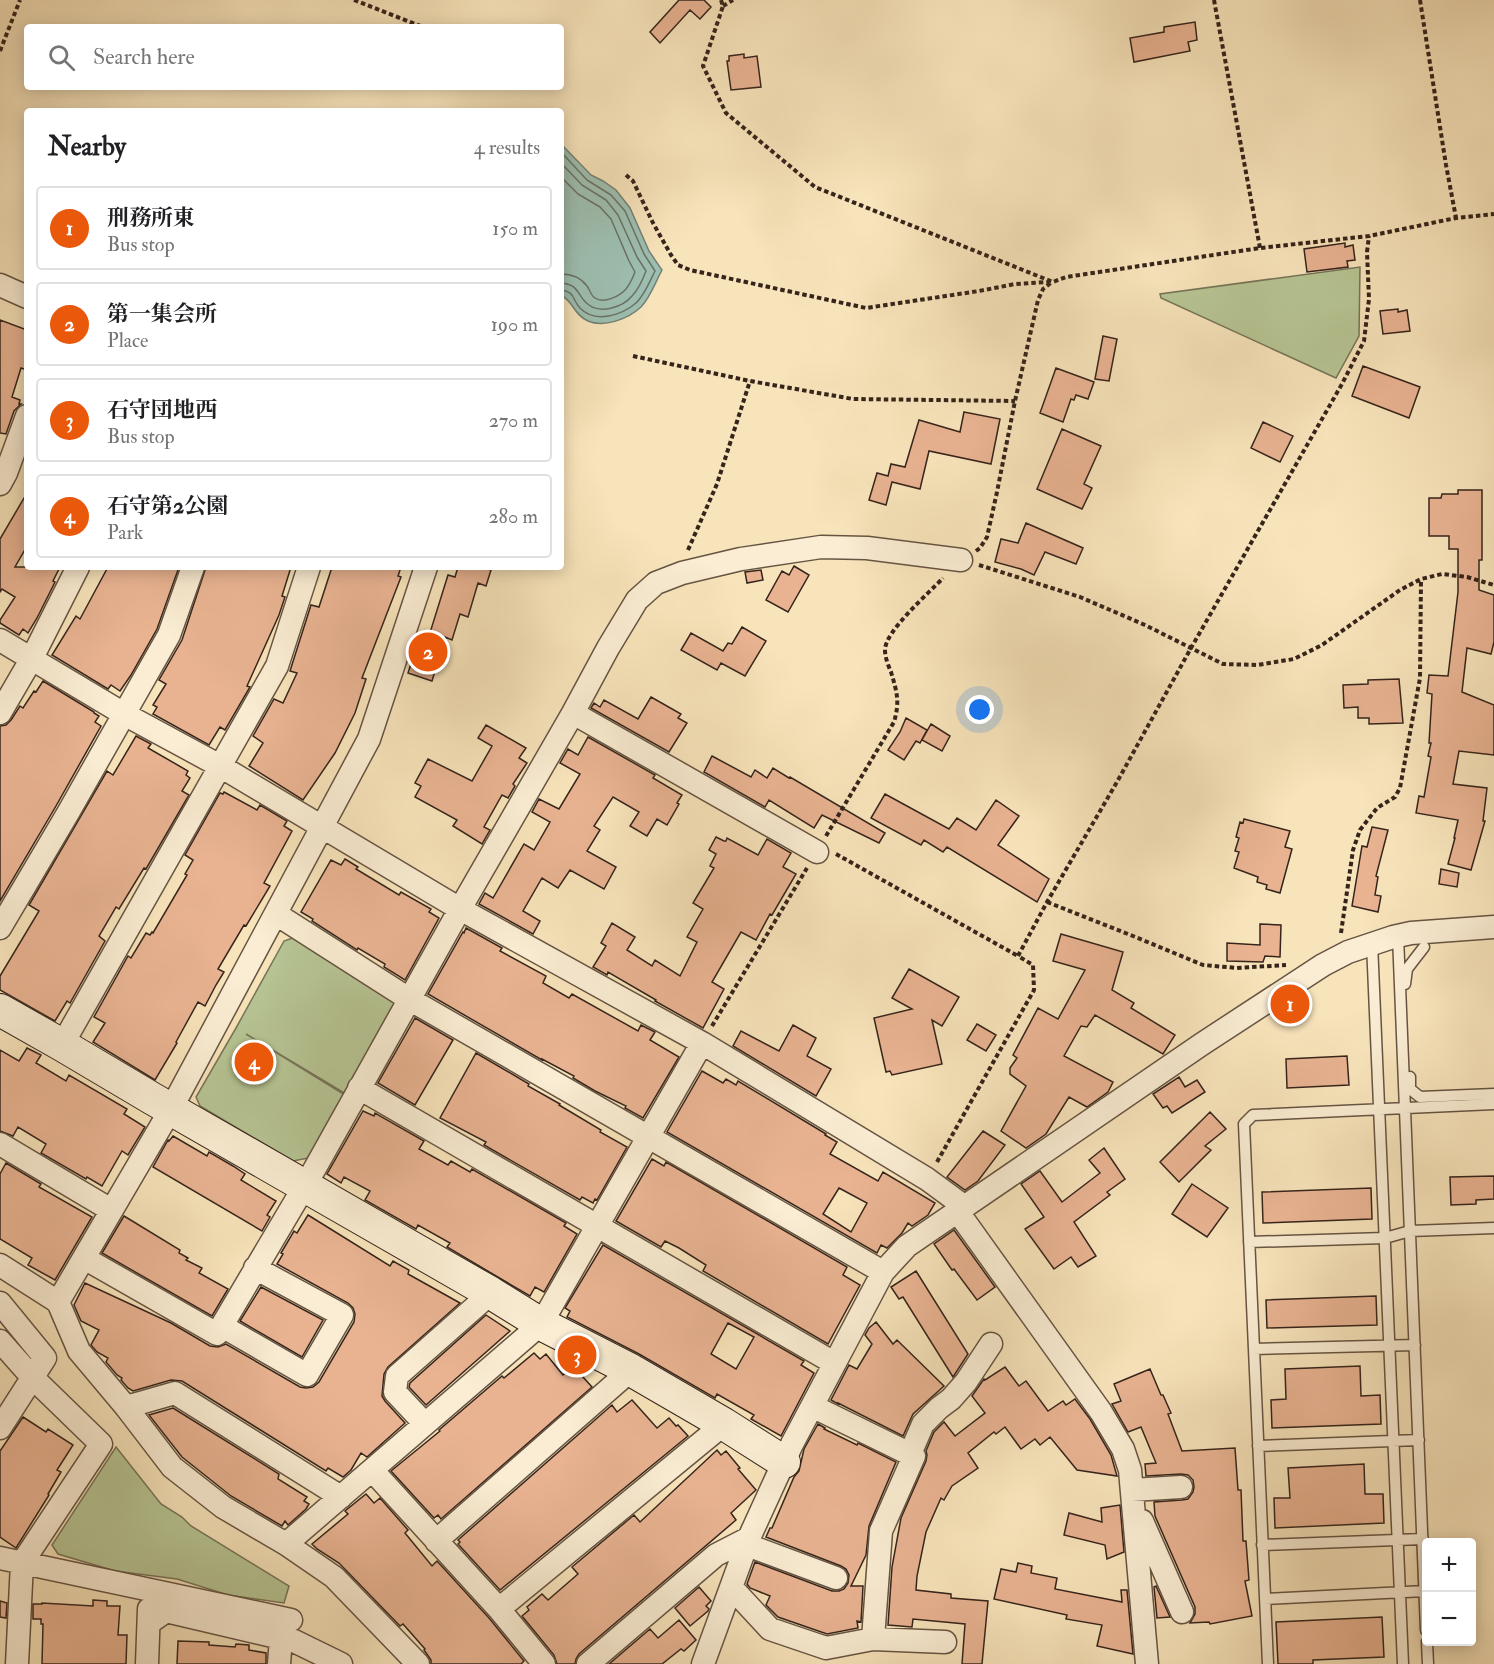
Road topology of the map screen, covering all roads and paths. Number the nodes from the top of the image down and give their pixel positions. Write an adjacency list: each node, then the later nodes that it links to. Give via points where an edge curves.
1 (20, 0): 9 (path)
2 (354, 0): 8 (path)
3 (721, 0): 7 (path)
4 (733, 0): 7 (path)
5 (1214, 0): 14 (path)
6 (1420, 0): 12 (path)
7 (723, 6): 15 (path, via 703,66 726,113 815,187)
8 (415, 24)
9 (0, 51)
10 (626, 176): 15 (path, via 633,182 670,255 678,265 690,270 866,308 1015,284)
11 (1494, 214): 12 (path)
12 (1456, 218): 13 (path)
13 (1369, 236): 14 (path); 32 (path, via 1364,341)
14 (1260, 248): 15 (path)
15 (1053, 282): 20 (path, via 1043,289 1038,300)
16 (0, 285): 17 (street)
17 (24, 296)
18 (633, 356): 19 (path)
19 (750, 381): 20 (path, via 853,399); 28 (path, via 717,484 686,555)
20 (1015, 401): 23 (path, via 987,537 980,548)
21 (24, 425): 22 (street)
22 (0, 484)
23 (961, 560): 28 (street, via 867,548 821,547); 32 (path, via 1080,597); 39 (path, via 905,616 886,641 887,663 898,695 894,722)
24 (76, 570): 33 (street)
25 (192, 570): 36 (street, via 169,635)
26 (308, 570): 37 (street, via 277,666)
27 (425, 570): 38 (street, via 369,739)
28 (689, 571): 35 (street, via 656,583 638,600)
29 (1421, 579): 30 (path, via 1442,574); 32 (path, via 1322,645 1294,659 1257,665 1223,664); 48 (path, via 1420,678 1400,788 1395,797 1377,808 1356,840 1341,932)
30 (1494, 585)
31 (0, 640): 33 (street)
32 (1191, 648): 40 (path)
33 (32, 658): 34 (street); 36 (street)
34 (0, 713)
35 (573, 713): 39 (street); 41 (street)
36 (124, 714): 37 (street); 44 (street)
37 (220, 766): 38 (street); 54 (street)
38 (321, 827): 41 (street); 42 (street)
39 (819, 849): 49 (path); 53 (path)
40 (1047, 902): 49 (path); 50 (path, via 1203,965)
41 (460, 909): 51 (street); 53 (street)
42 (276, 914): 51 (street); 59 (street)
43 (1494, 927): 45 (street)
44 (0, 928)
45 (1398, 936): 46 (street); 58 (lane)
46 (1372, 943): 48 (street); 60 (lane)
47 (1424, 947): 56 (lane, via 1407,969 1405,981 1410,1089 1420,1097)
48 (1348, 952): 50 (street)
49 (1018, 956): 63 (path, via 1033,965 1034,990)
50 (1323, 965): 66 (street)
51 (409, 999): 55 (street); 61 (street)
52 (0, 1010): 54 (street)
53 (702, 1043): 61 (street); 63 (street)
54 (62, 1045): 59 (street)
55 (359, 1088): 64 (street); 67 (street)
56 (1494, 1094)
57 (1494, 1104): 58 (lane)
58 (1405, 1108): 60 (lane); 69 (lane)
59 (171, 1109): 64 (street); 65 (street)
60 (1379, 1109): 70 (lane); 71 (lane, via 1253,1115 1244,1124)
61 (648, 1137): 67 (street); 75 (street)
62 (0, 1144): 65 (street)
63 (927, 1179): 66 (street)
64 (303, 1186): 74 (street); 76 (street)
65 (111, 1210): 72 (street)
66 (961, 1210): 75 (street, via 907,1246); 102 (street, via 1101,1412 1123,1449)
67 (596, 1226): 79 (street); 86 (street)
68 (1494, 1228): 69 (lane)
69 (1410, 1231): 70 (lane); 83 (lane)
70 (1385, 1238): 71 (lane); 84 (lane)
71 (1249, 1242): 85 (lane)
72 (84, 1258): 77 (street); 80 (street, via 217,1334)
73 (0, 1265): 77 (street)
74 (255, 1268): 80 (street); 80 (street, via 342,1315 307,1376)
75 (883, 1272): 86 (street)
76 (491, 1293): 79 (street); 91 (street, via 397,1376 395,1392)
77 (58, 1302): 90 (street, via 79,1351)
78 (0, 1303): 88 (street, via 45,1358)
79 (541, 1324): 87 (street); 91 (street)
80 (222, 1326)
81 (0, 1341): 88 (street)
82 (991, 1344): 97 (street, via 966,1382 923,1424)
83 (1415, 1345): 84 (lane); 94 (lane)
84 (1389, 1346): 85 (lane); 95 (lane)
85 (1254, 1349): 96 (lane)
86 (834, 1364): 89 (street)
87 (631, 1370): 92 (street); 106 (street)
88 (32, 1377): 93 (street); 111 (street, via 101,1444)
89 (812, 1406): 97 (street); 98 (street)
90 (126, 1407): 101 (street, via 175,1393); 108 (street, via 172,1467 223,1507)
91 (425, 1424): 99 (street)
92 (724, 1424): 98 (street); 118 (street)
93 (0, 1428)
94 (1419, 1440): 95 (lane); 103 (lane)
95 (1394, 1441): 96 (lane); 105 (lane)
96 (1258, 1446): 109 (lane)
97 (910, 1454): 122 (street, via 914,1456 881,1531)
98 (784, 1462): 107 (street)
99 (372, 1470): 101 (street); 106 (street)
100 (1181, 1486): 102 (street)
101 (341, 1497): 108 (street)
102 (1133, 1497): 119 (street); 133 (street)
103 (1423, 1538)
104 (1422, 1539): 105 (lane)
105 (1398, 1540): 109 (lane); 116 (lane)
106 (436, 1541): 118 (street)
107 (748, 1541): 112 (street); 113 (street); 131 (street, via 716,1555)
108 (286, 1545): 129 (street, via 334,1577)
109 (1262, 1545): 117 (lane)
110 (0, 1558): 111 (street)
111 (22, 1563): 114 (street); 125 (street)
112 (836, 1578)
113 (732, 1588): 122 (street, via 770,1629 781,1633 826,1648); 132 (street)
114 (148, 1591): 120 (street); 121 (street)
115 (1422, 1591): 116 (lane)
116 (1400, 1592): 117 (lane); 135 (lane)
117 (1265, 1599): 134 (lane)
118 (499, 1610): 130 (street)
119 (1182, 1612)
120 (149, 1623): 121 (street, via 166,1611); 126 (street)
121 (286, 1629): 127 (street); 128 (street, via 300,1643)
122 (873, 1639): 123 (street)
123 (945, 1642)
124 (1427, 1646): 136 (lane)
125 (18, 1664)
126 (147, 1664)
127 (279, 1664)
128 (341, 1664)
129 (418, 1664)
130 (544, 1664)
131 (588, 1664)
132 (703, 1664)
133 (1147, 1664)
134 (1268, 1664)
135 (1403, 1664)
136 (1428, 1664)

